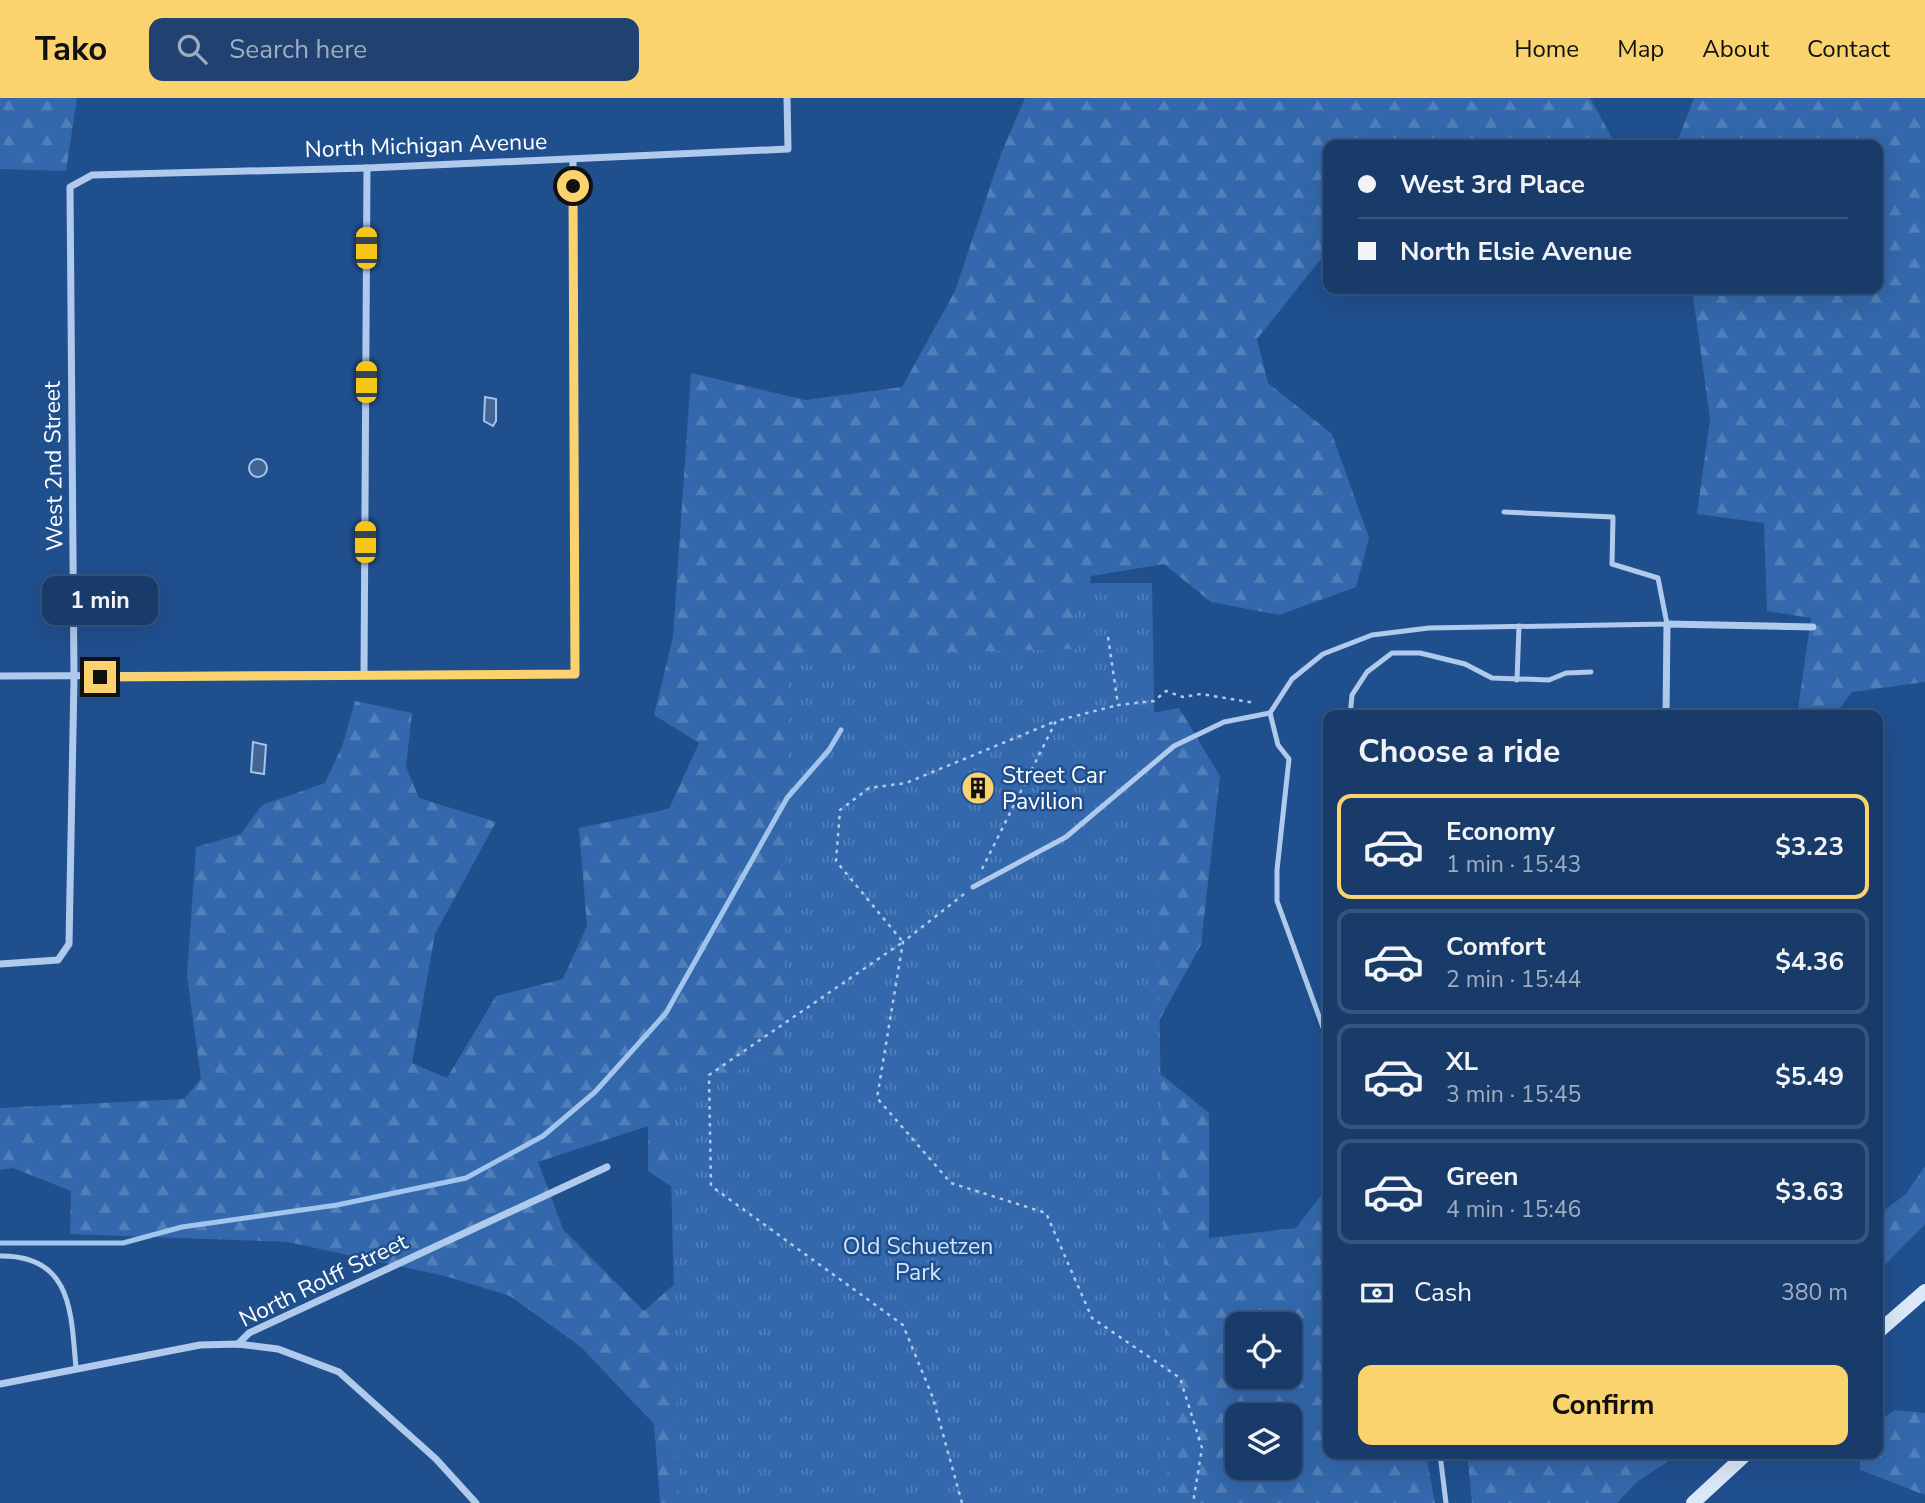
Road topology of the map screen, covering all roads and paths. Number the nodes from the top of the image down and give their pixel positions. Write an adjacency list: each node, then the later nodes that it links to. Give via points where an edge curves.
1 (787, 98): 2 (street, North Michigan Avenue, via 788,149)
2 (573, 159): 3 (street, North Michigan Avenue); 12 (street, via 575,674)
3 (367, 168): 4 (street, North Michigan Avenue, via 92,175); 12 (street)
4 (70, 187): 13 (street, West 2nd Street)
5 (1504, 512): 6 (lane, via 1613,517 1612,564 1658,578)
6 (1667, 624): 7 (lane); 8 (street); 18 (street)
7 (1519, 626): 14 (lane); 16 (lane, via 1429,628 1372,635 1323,654 1292,679)
8 (1813, 627)
9 (1108, 637): 15 (path)
10 (1591, 672): 14 (lane)
11 (0, 676): 13 (street)
12 (364, 676): 13 (street)
13 (74, 678): 23 (street, West 2nd Street, via 69,944 58,960)
14 (1517, 680): 17 (lane, via 1492,678 1465,664 1420,653 1392,653 1367,673 1352,695)
15 (1118, 705): 16 (path, via 1154,701 1166,691 1183,697 1201,694); 20 (path)
16 (1274, 706): 19 (lane)
17 (1351, 710)
18 (1665, 710)
19 (1270, 713): 21 (lane, via 1224,722 1174,746 1066,837); 24 (lane, via 1278,744 1289,759 1277,901)
20 (1056, 720): 21 (path); 22 (path, via 906,783 869,788 840,810 836,860)
21 (973, 887): 22 (path)
22 (903, 942): 35 (path, via 709,1075 711,1186 903,1325 933,1398); 36 (path, via 877,1098 951,1182 1046,1213 1092,1318 1180,1378 1202,1448)
23 (0, 964)
24 (1323, 1027)
25 (607, 1167): 29 (street, North Rolff Street, via 249,1334)
26 (0, 1256): 30 (lane, via 40,1263 59,1278 70,1307)
27 (1925, 1290): 28 (street)
28 (1883, 1328)
29 (238, 1344): 30 (street, North Rolff Street, via 200,1345); 34 (street, via 278,1349 340,1372)
30 (76, 1368): 31 (street, North Rolff Street)
31 (0, 1384)
32 (1441, 1459): 37 (lane)
33 (1741, 1459): 38 (street)
34 (476, 1503)
35 (962, 1503)
36 (1194, 1503)
37 (1446, 1503)
38 (1693, 1503)

